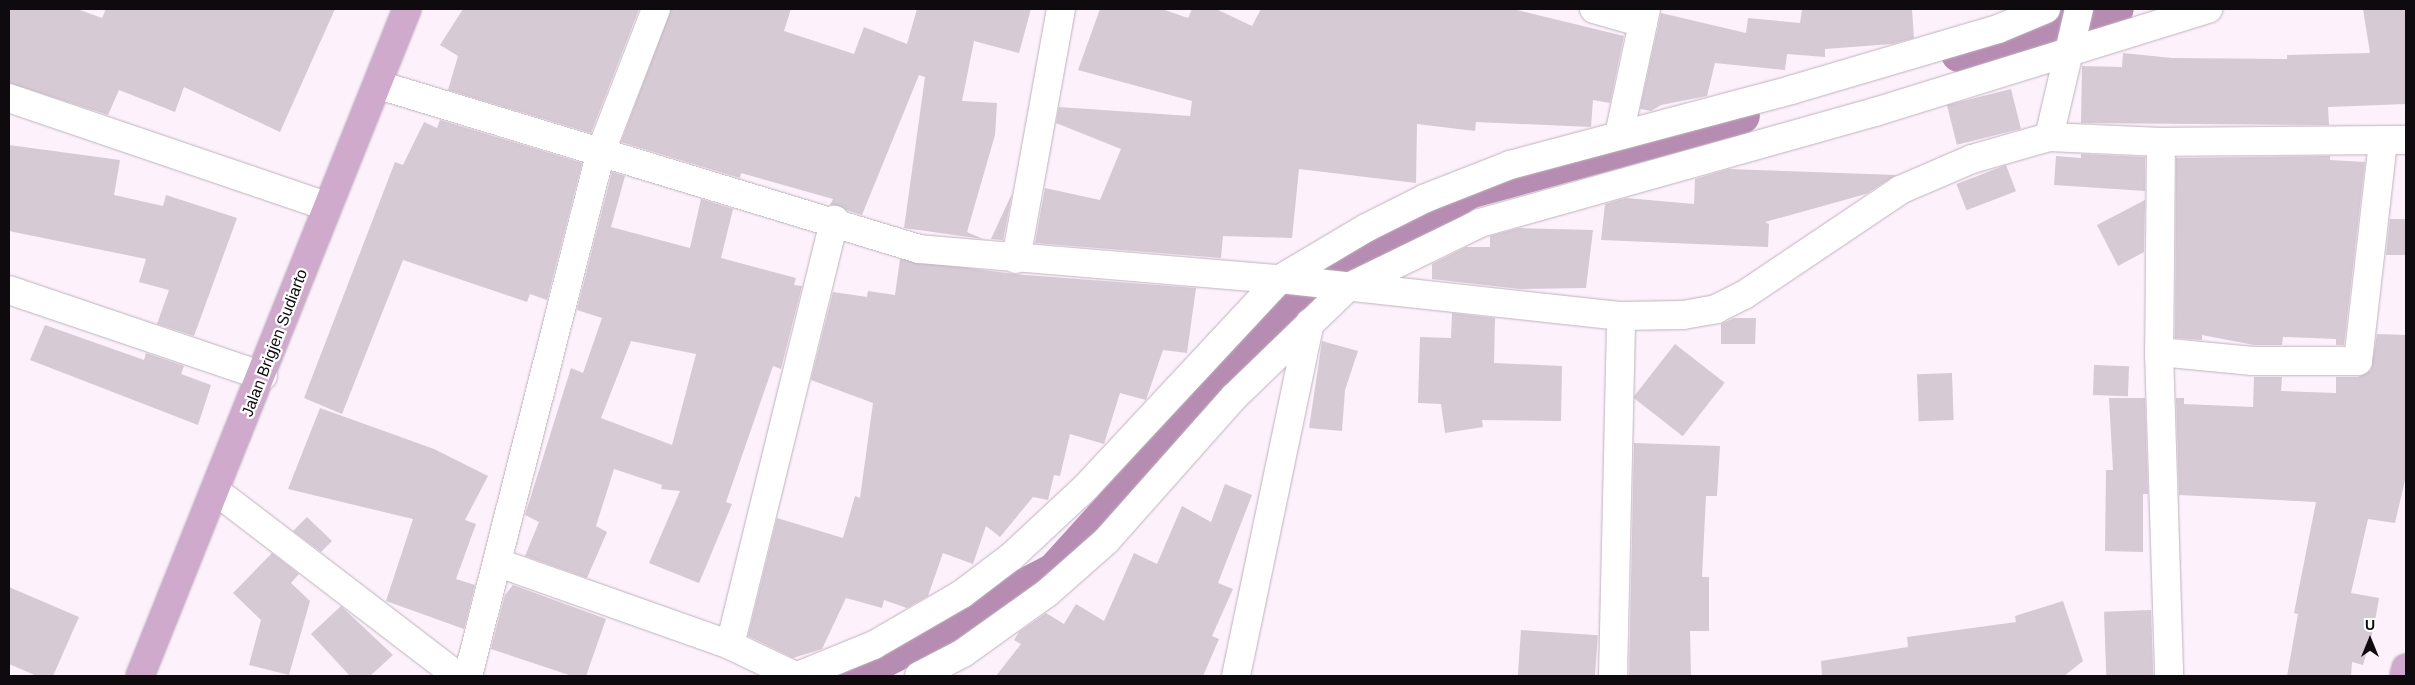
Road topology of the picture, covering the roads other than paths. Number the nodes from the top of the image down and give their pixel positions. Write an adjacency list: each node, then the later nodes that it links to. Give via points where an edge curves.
1 (407, 9): 10 (main road, Jalan Brigjen Sudiarto)
2 (656, 9): 16 (street)
3 (1062, 9): 19 (street)
4 (1594, 9): 8 (street)
5 (2046, 9): 12 (street, via 1998,29)
6 (2079, 9): 9 (street)
7 (2208, 9): 9 (street)
8 (1644, 16): 12 (street)
9 (2071, 46): 13 (street); 21 (street, via 1875,112 1480,223)
10 (378, 85): 16 (street); 17 (main road, Jalan Brigjen Sudiarto)
11 (9, 98): 17 (street)
12 (1620, 135): 20 (street, via 1510,165 1426,198)
13 (2048, 137): 15 (street); 23 (street, via 1972,159 1900,190 1744,295 1716,309 1683,315)
14 (2395, 141): 15 (street); 25 (street, via 2358,361 2253,361)
15 (2161, 142): 25 (street)
16 (601, 151): 18 (street); 28 (street)
17 (326, 206): 26 (main road, Jalan Brigjen Sudiarto)
18 (834, 220): 19 (street, via 919,249); 29 (street)
19 (1016, 259): 20 (street)
20 (1286, 281): 21 (street); 34 (street, via 1086,487 1011,557 962,594 874,645)
21 (1343, 288): 23 (street); 24 (street)
22 (9, 290): 26 (street)
23 (1621, 316): 37 (street)
24 (1310, 323): 35 (street, via 1234,396 1106,541 1047,593 962,653); 36 (street)
25 (2159, 352): 38 (street)
26 (263, 376): 27 (main road, Jalan Brigjen Sudiarto)
27 (217, 492): 31 (main road, Jalan Brigjen Sudiarto); 32 (street)
28 (499, 562): 29 (street); 33 (street)
29 (730, 645): 34 (street)
30 (2406, 668): 39 (main road)
31 (140, 676)
32 (458, 676)
33 (468, 676)
34 (796, 676)
35 (919, 676)
36 (1236, 676)
37 (1612, 676)
38 (2169, 676)
39 (2404, 676)

